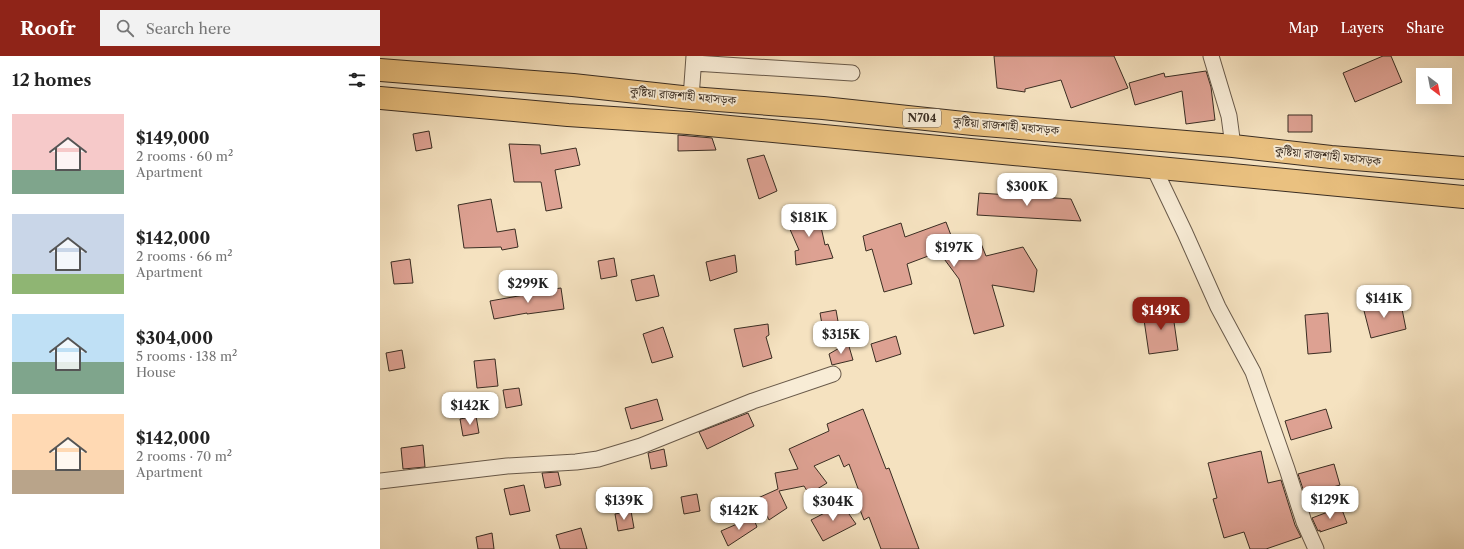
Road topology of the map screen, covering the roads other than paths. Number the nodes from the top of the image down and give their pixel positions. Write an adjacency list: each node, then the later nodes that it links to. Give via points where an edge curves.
1 (1211, 56): 10 (street, via 1230,116)
2 (694, 60): 4 (street); 7 (street)
3 (380, 70): 5 (highway, কুষ্টিয়া রাজশাহী মহাসড়ক / N704)
4 (852, 73)
5 (573, 85): 7 (highway, কুষ্টিয়া রাজশাহী মহাসড়ক / N704); 8 (highway)
6 (380, 98): 8 (highway, N704)
7 (691, 98): 9 (highway, কুষ্টিয়া রাজশাহী মহাসড়ক / N704, via 823,108)
8 (568, 115): 11 (highway, N704, via 688,123)
9 (973, 124): 10 (highway, কুষ্টিয়া রাজশাহী মহাসড়ক / N704); 11 (highway)
10 (1233, 146): 12 (highway, কুষ্টিয়া রাজশাহী মহাসড়ক / N704)
11 (968, 150): 13 (highway, N704)
12 (1331, 157): 14 (highway, কুষ্টিয়া রাজশাহী মহাসড়ক / N704); 15 (highway)
13 (1153, 166): 15 (highway, N704); 19 (street, via 1218,307 1253,372 1304,522)
14 (1464, 168)
15 (1325, 184): 16 (highway, N704)
16 (1464, 197)
17 (834, 374): 18 (street, via 752,401 641,446 598,459 507,466)
18 (380, 481)
19 (1316, 549)

